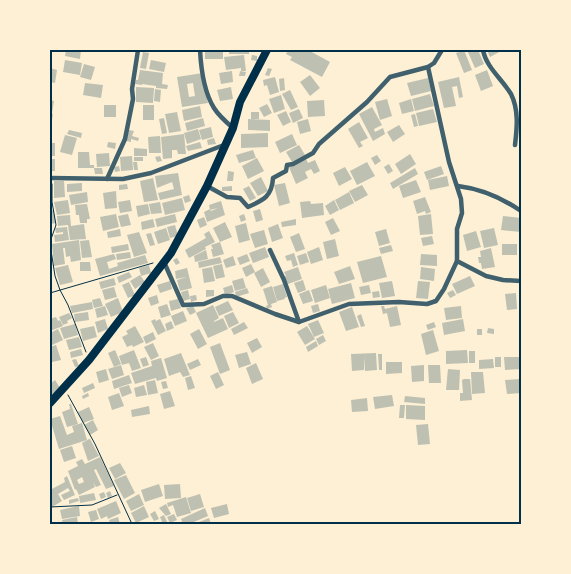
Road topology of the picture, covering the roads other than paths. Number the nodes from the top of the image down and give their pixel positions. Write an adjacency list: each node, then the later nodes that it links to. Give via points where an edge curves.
1 (138, 50): 11 (street, via 125,139)
2 (200, 50): 7 (street, via 209,98)
3 (267, 50): 7 (highway, via 240,102)
4 (442, 50): 6 (street)
5 (483, 50): 9 (street, via 511,95 517,113)
6 (428, 67): 12 (street, via 390,77 313,152 287,165 286,171 273,178 273,188 263,200 248,206 240,198 227,197); 13 (street, via 449,162)
7 (233, 128): 8 (highway)
8 (224, 145): 11 (street, via 151,173); 12 (highway)
9 (516, 145)
10 (51, 178): 11 (street)
11 (107, 179)
12 (207, 186): 17 (highway)
13 (458, 186): 14 (street, via 479,189); 16 (street, via 462,214 457,229)
14 (521, 212)
15 (270, 250): 19 (street)
16 (457, 261): 18 (street, via 486,276); 19 (street, via 436,301 427,304 349,304)
17 (164, 262): 19 (street, via 183,305 204,304 232,296); 20 (highway, via 89,360)
18 (521, 281)
19 (299, 322)
20 (50, 403)

